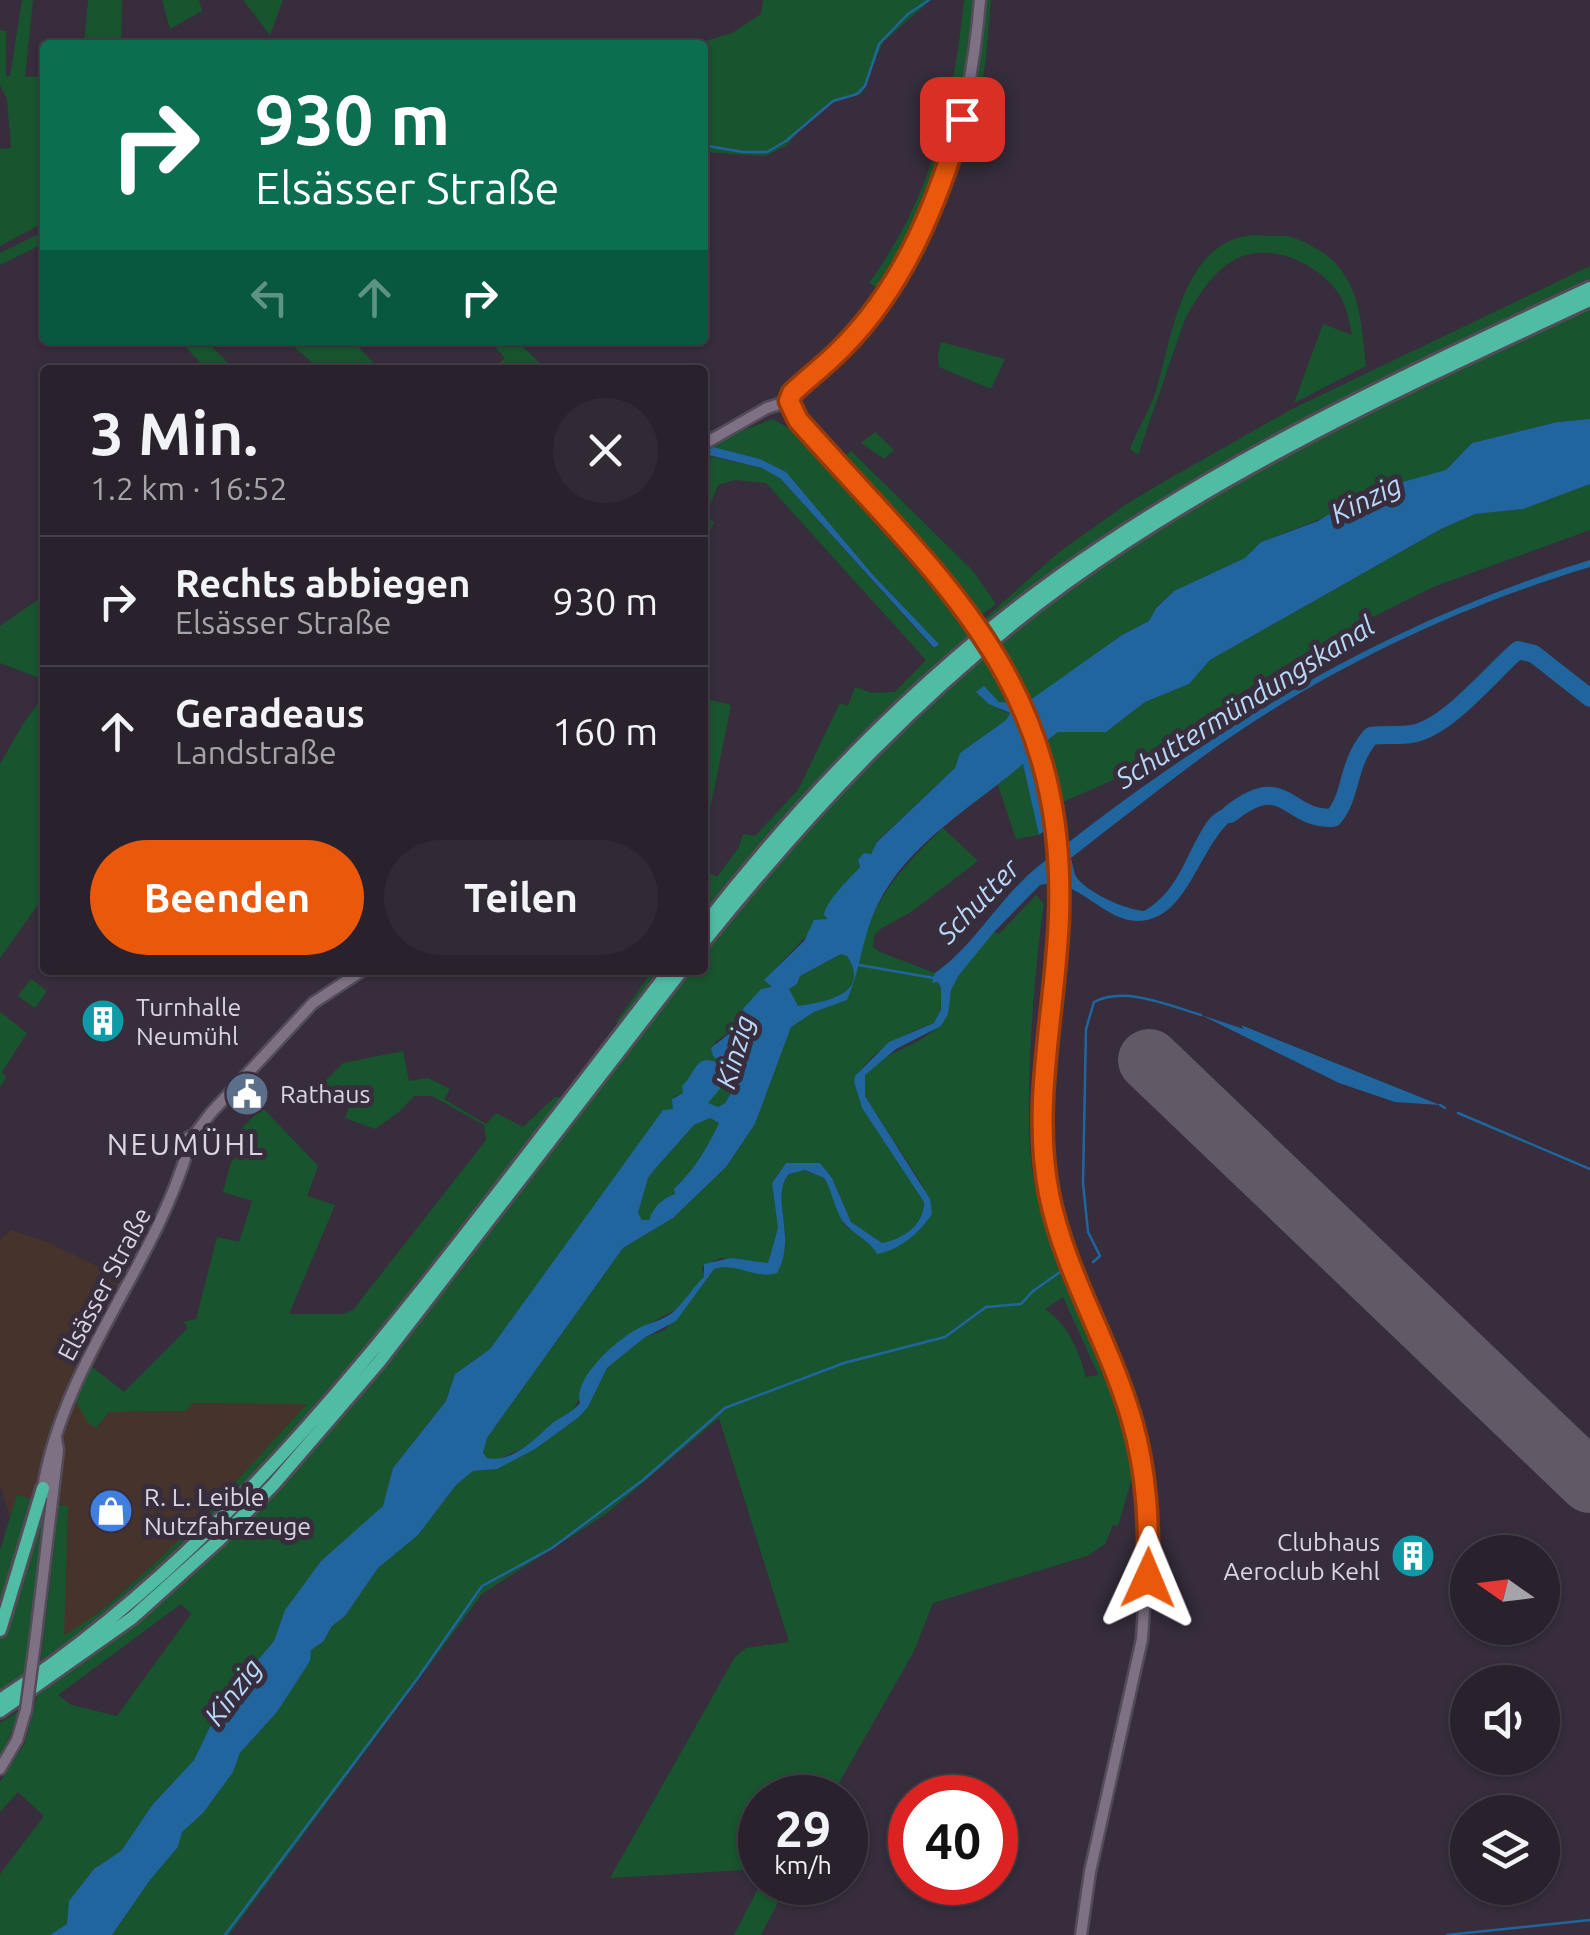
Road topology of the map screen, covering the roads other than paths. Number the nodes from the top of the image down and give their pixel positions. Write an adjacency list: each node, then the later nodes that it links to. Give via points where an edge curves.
1 (980, 0): 4 (street, via 962,119 920,234 886,295)
2 (1590, 288): 6 (highway, via 1259,450 1057,578 904,704 802,808)
3 (1590, 300): 7 (highway, via 1265,458 1066,584 982,650 857,766)
4 (789, 401): 5 (street); 16 (street, bridge, via 798,420 969,614 1017,692 1046,770 1058,836 1059,918 1044,1100 1048,1190 1059,1239 1132,1418 1149,1531 1142,1639)
5 (708, 442)
6 (708, 921)
7 (708, 937)
8 (355, 975): 11 (street, Elsässer Straße, via 313,1003 190,1144 158,1224 76,1381 49,1448)
9 (666, 975): 13 (highway, via 393,1328 262,1478 120,1613)
10 (678, 975): 14 (highway, via 379,1362 283,1474 132,1618)
11 (47, 1491): 12 (highway); 15 (street, Elsässer Straße, bridge, via 26,1710)
12 (0, 1630)
13 (0, 1700)
14 (0, 1711)
15 (0, 1769)
16 (1080, 1932)

